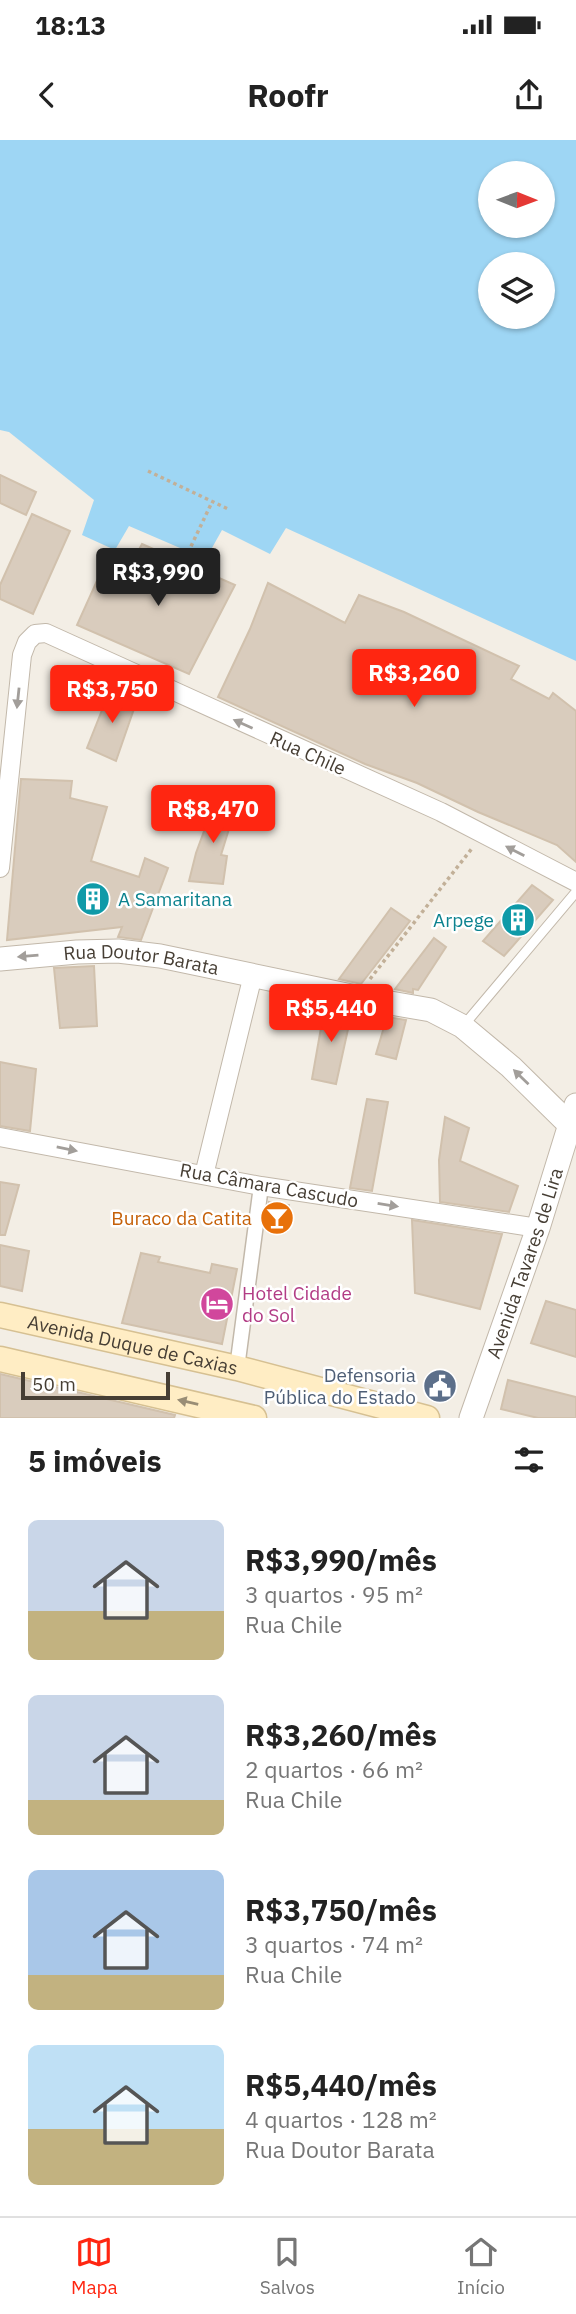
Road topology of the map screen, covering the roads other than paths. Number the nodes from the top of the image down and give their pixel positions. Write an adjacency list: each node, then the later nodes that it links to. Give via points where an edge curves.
1 (0, 868): 2 (street, Rua Chile, one-way to 1, via 442,812 46,633 27,642 22,655)
2 (576, 883)
3 (576, 892): 6 (lane)
4 (0, 958): 5 (street, Rua Doutor Barata, one-way to 4, via 118,951)
5 (253, 975): 6 (street, Rua Doutor Barata, via 431,1010); 9 (street)
6 (462, 1026): 7 (street, Rua Doutor Barata, one-way to 6)
7 (574, 1119): 11 (street, Avenida Tavares de Lira)
8 (0, 1137): 9 (street, Rua Câmara Cascudo, one-way to 9)
9 (204, 1175): 10 (street, Rua Câmara Cascudo)
10 (261, 1186): 11 (street, Rua Câmara Cascudo, one-way to 11); 14 (street)
11 (538, 1228): 17 (street, Avenida Tavares de Lira)
12 (0, 1315): 14 (main road, Avenida Duque de Caxias)
13 (0, 1359): 15 (main road, one-way to 13)
14 (237, 1368): 16 (main road, Avenida Duque de Caxias)
15 (254, 1418)
16 (427, 1418)
17 (471, 1418)

